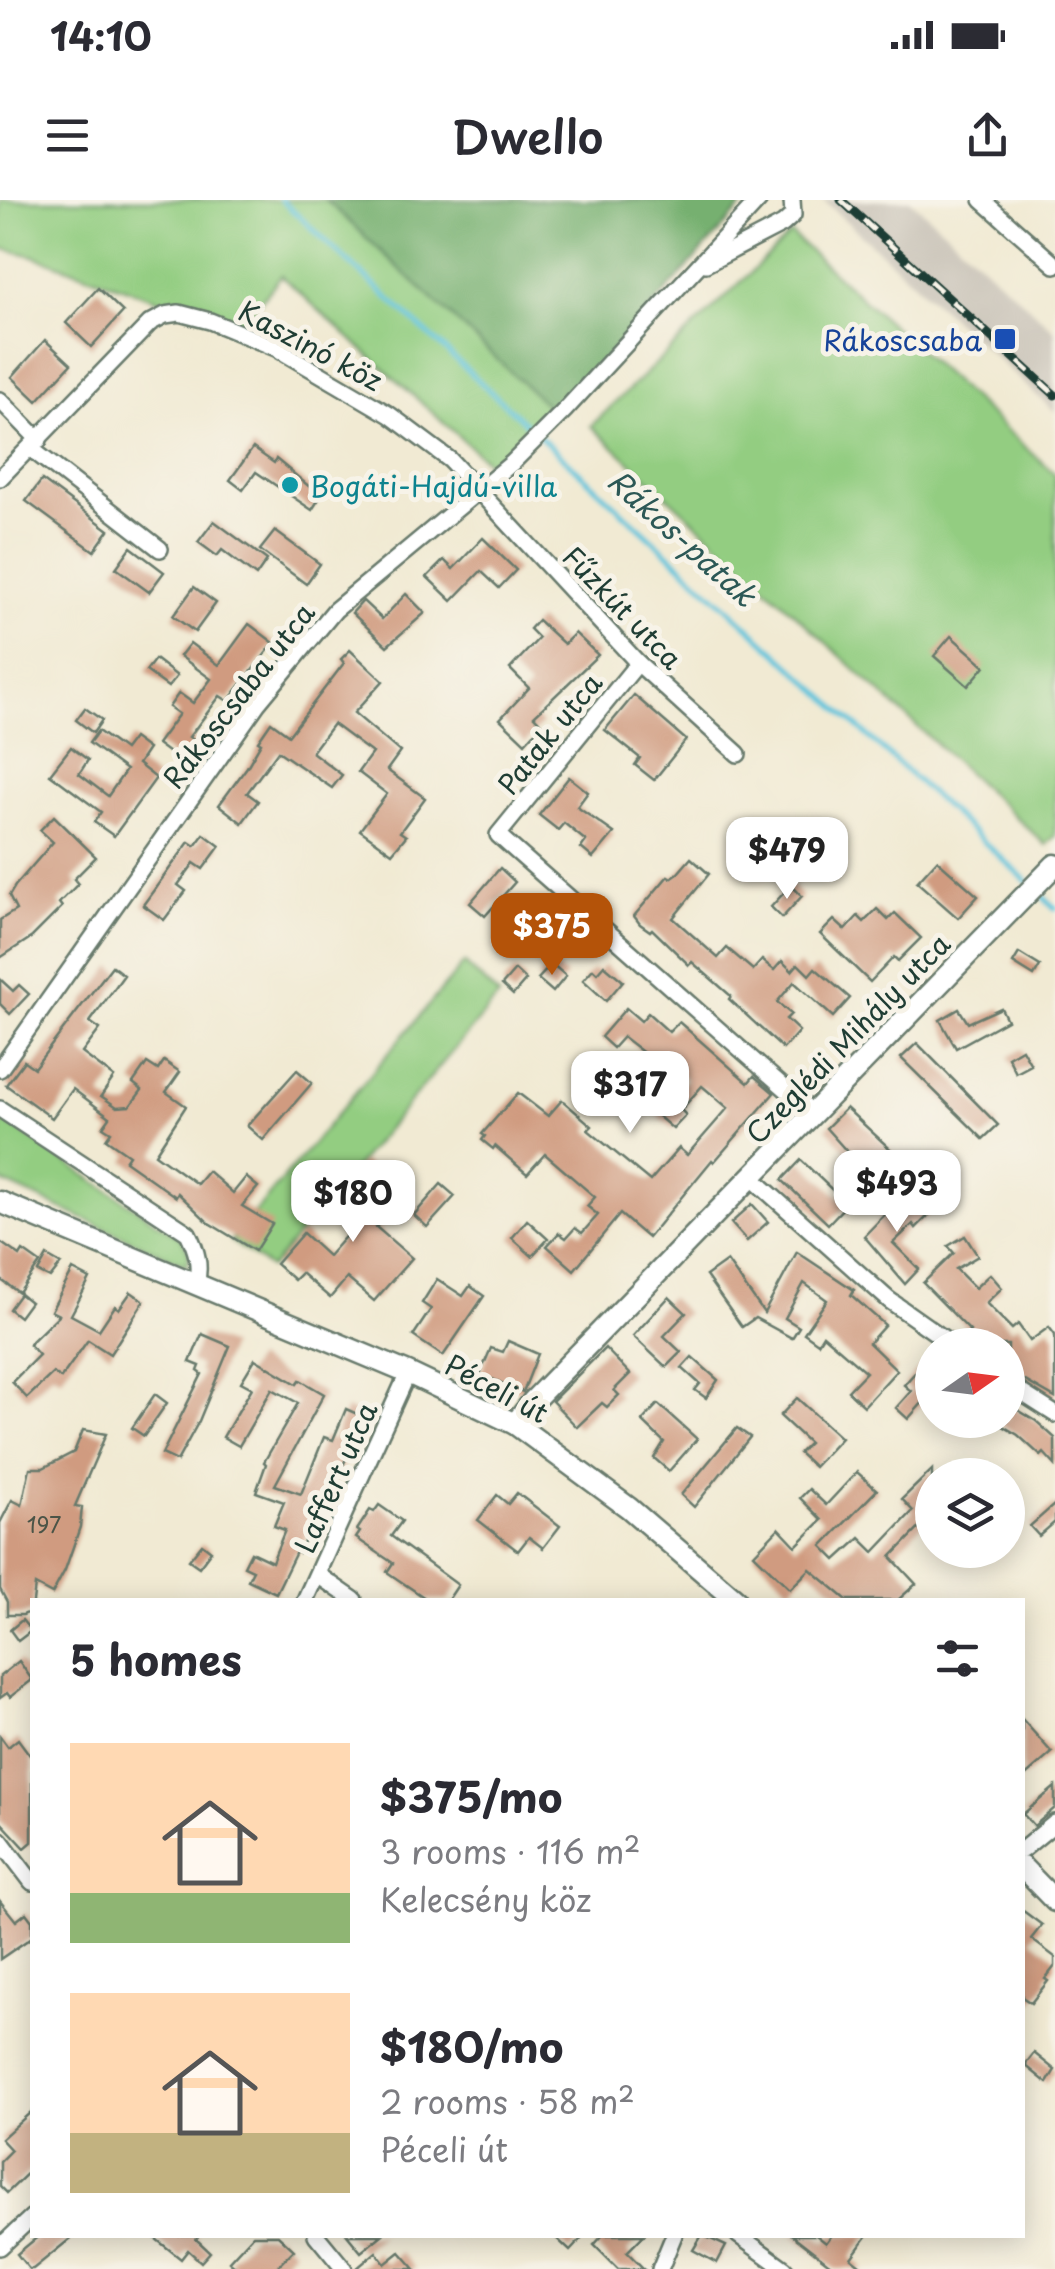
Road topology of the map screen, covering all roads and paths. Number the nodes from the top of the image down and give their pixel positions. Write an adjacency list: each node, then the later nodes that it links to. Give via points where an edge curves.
1 (759, 200): 5 (street, Rákoscsaba utca)
2 (792, 200): 5 (street, Rákoscsaba utca, via 793,215 783,224)
3 (982, 200): 4 (street)
4 (1055, 265)
5 (693, 271): 9 (street, Rákoscsaba utca, via 557,419)
6 (0, 400): 7 (street)
7 (35, 444): 8 (street, Kaszinó köz); 9 (street, Kaszinó köz, via 150,323 179,312 326,374 450,460); 10 (street)
8 (0, 478)
9 (478, 489): 11 (street, Fűzkút utca); 14 (street, Rákoscsaba utca, via 334,610 122,892)
10 (160, 549)
11 (638, 662): 12 (street, Fűzkút utca); 16 (street, Patak utca, via 498,835)
12 (738, 754)
13 (1052, 868): 16 (main road, Czeglédi Mihály utca)
14 (0, 1069)
15 (0, 1109): 19 (street, via 188,1233 200,1270)
16 (813, 1113): 17 (main road, Czeglédi Mihály utca)
17 (751, 1177): 20 (street); 24 (main road, Czeglédi Mihály utca)
18 (0, 1202): 19 (main road, Péceli út)
19 (196, 1285): 21 (main road, Péceli út)
20 (928, 1328)
21 (408, 1373): 24 (main road, Péceli út); 25 (street, Laffert utca)
22 (1025, 1395): 23 (street)
23 (1055, 1414)
24 (515, 1424): 28 (main road, Péceli út, via 629,1508)
25 (318, 1575): 26 (street, Laffert utca); 27 (street)
26 (306, 1598)
27 (351, 1598)
28 (734, 1598)
29 (1055, 1822): 31 (street)
30 (0, 1840): 33 (street)
31 (1025, 1847)
32 (1025, 1870): 34 (main road)
33 (30, 1879)
34 (1055, 1901)
35 (30, 2219): 39 (street)
36 (318, 2238): 40 (street)
37 (673, 2238): 41 (street)
38 (742, 2238): 42 (street)
39 (0, 2247)
40 (344, 2269)
41 (660, 2269)
42 (785, 2269)

